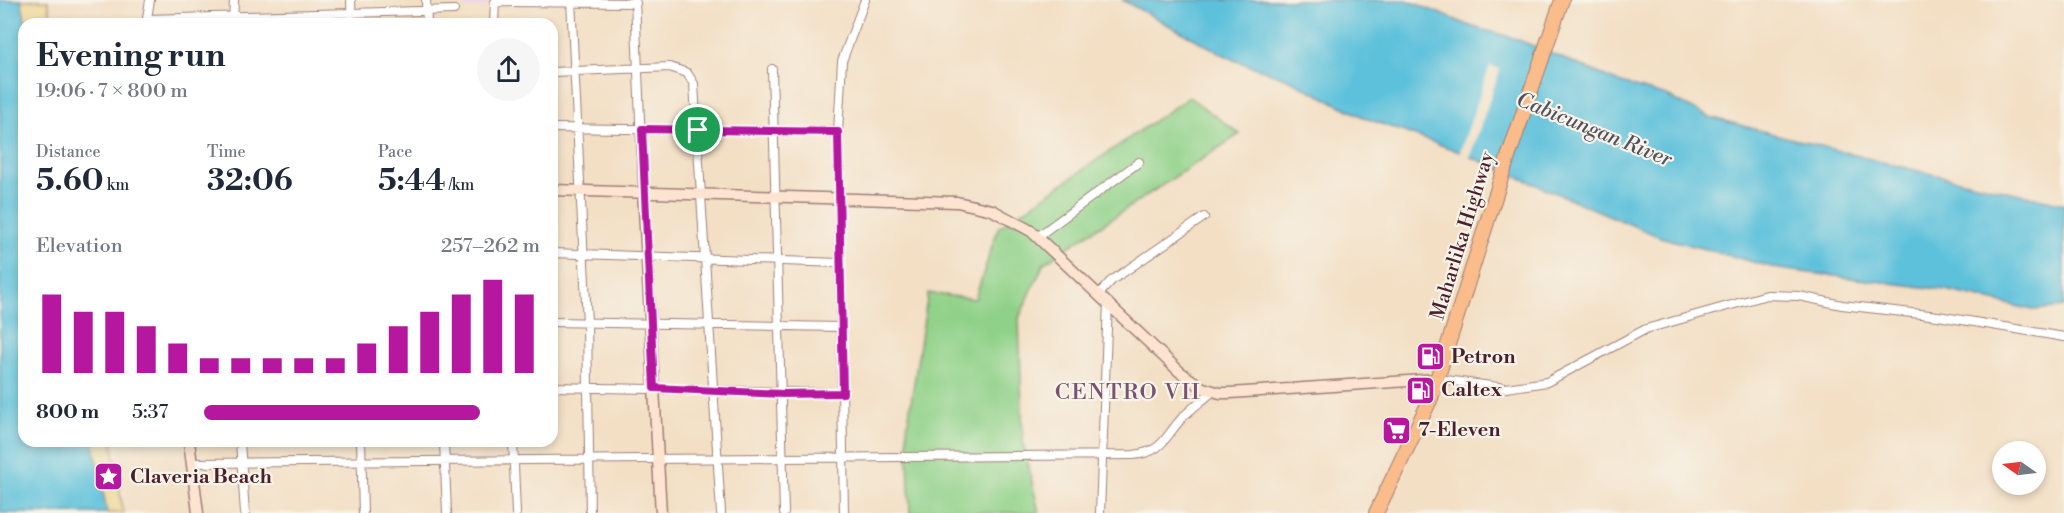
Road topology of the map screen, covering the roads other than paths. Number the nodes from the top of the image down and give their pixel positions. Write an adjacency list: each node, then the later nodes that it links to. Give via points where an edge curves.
1 (150, 0): 12 (street)
2 (234, 0): 13 (street)
3 (351, 0): 11 (street)
4 (426, 0): 10 (street)
5 (865, 0): 27 (street, via 842,61)
6 (1562, 0): 52 (highway, Maharlika Highway)
7 (571, 1): 8 (street); 17 (street, via 495,2); 20 (street)
8 (635, 1): 18 (street)
9 (454, 10): 10 (street)
10 (426, 11): 11 (street); 16 (street)
11 (352, 14): 14 (street); 15 (street)
12 (147, 18)
13 (233, 18)
14 (273, 18)
15 (352, 18)
16 (427, 18)
17 (494, 18)
18 (639, 69): 20 (street); 24 (street); 25 (street, via 670,67 689,75 694,84)
19 (772, 69): 26 (street)
20 (575, 71): 21 (street); 22 (street)
21 (558, 72)
22 (577, 128): 23 (street); 24 (street); 30 (street)
23 (558, 129)
24 (642, 129): 25 (street); 31 (street)
25 (698, 130): 26 (street); 32 (street)
26 (776, 132): 27 (street); 33 (street)
27 (838, 132): 34 (street)
28 (1140, 162): 36 (street)
29 (558, 190): 30 (street)
30 (580, 190): 31 (street); 38 (street)
31 (643, 191): 32 (street); 39 (street)
32 (703, 193): 33 (street); 40 (street)
33 (776, 195): 34 (street); 41 (street)
34 (838, 199): 36 (street, via 957,202 992,210); 42 (street)
35 (1204, 217): 43 (street, via 1111,281)
36 (1037, 237): 43 (street)
37 (558, 253): 38 (street)
38 (582, 255): 39 (street); 46 (street)
39 (646, 255): 40 (street); 47 (street)
40 (706, 259): 41 (street); 49 (street)
41 (778, 260): 42 (street); 48 (street)
42 (839, 263): 50 (street)
43 (1099, 294): 44 (street)
44 (1108, 302): 57 (street, via 1180,372); 65 (street)
45 (558, 322): 46 (street)
46 (587, 323): 47 (street); 54 (street)
47 (651, 324): 49 (street); 55 (street)
48 (780, 326): 49 (street); 50 (street); 59 (street)
49 (710, 327): 56 (street)
50 (841, 327): 58 (street)
51 (2064, 337): 52 (street, via 1799,296 1767,295 1646,329 1547,382 1506,388)
52 (1438, 379): 57 (street); 87 (highway, Maharlika Highway)
53 (558, 387): 54 (street)
54 (589, 387): 55 (street); 71 (street)
55 (654, 388): 56 (street); 72 (street)
56 (714, 391): 59 (street); 69 (street)
57 (1212, 392): 65 (street, via 1183,417 1155,450)
58 (843, 393): 59 (street); 66 (street)
59 (783, 394): 70 (street)
60 (190, 447): 75 (street)
61 (241, 447): 74 (street)
62 (361, 447): 73 (street)
63 (444, 447): 67 (street)
64 (513, 447): 68 (street)
65 (1102, 455): 66 (street); 86 (street)
66 (843, 458): 70 (street); 85 (street)
67 (445, 459): 68 (street); 73 (street); 79 (street)
68 (514, 459): 71 (street); 80 (street)
69 (718, 459): 70 (street); 72 (street); 83 (street)
70 (783, 459): 84 (street)
71 (590, 460): 72 (street); 81 (street)
72 (659, 460): 82 (street)
73 (362, 461): 74 (street); 78 (street)
74 (242, 462): 75 (street); 77 (street)
75 (192, 463): 76 (street)
76 (198, 513)
77 (245, 513)
78 (363, 513)
79 (447, 513)
80 (516, 513)
81 (591, 513)
82 (661, 513)
83 (721, 513)
84 (784, 513)
85 (844, 513)
86 (1100, 513)
87 (1376, 513)

